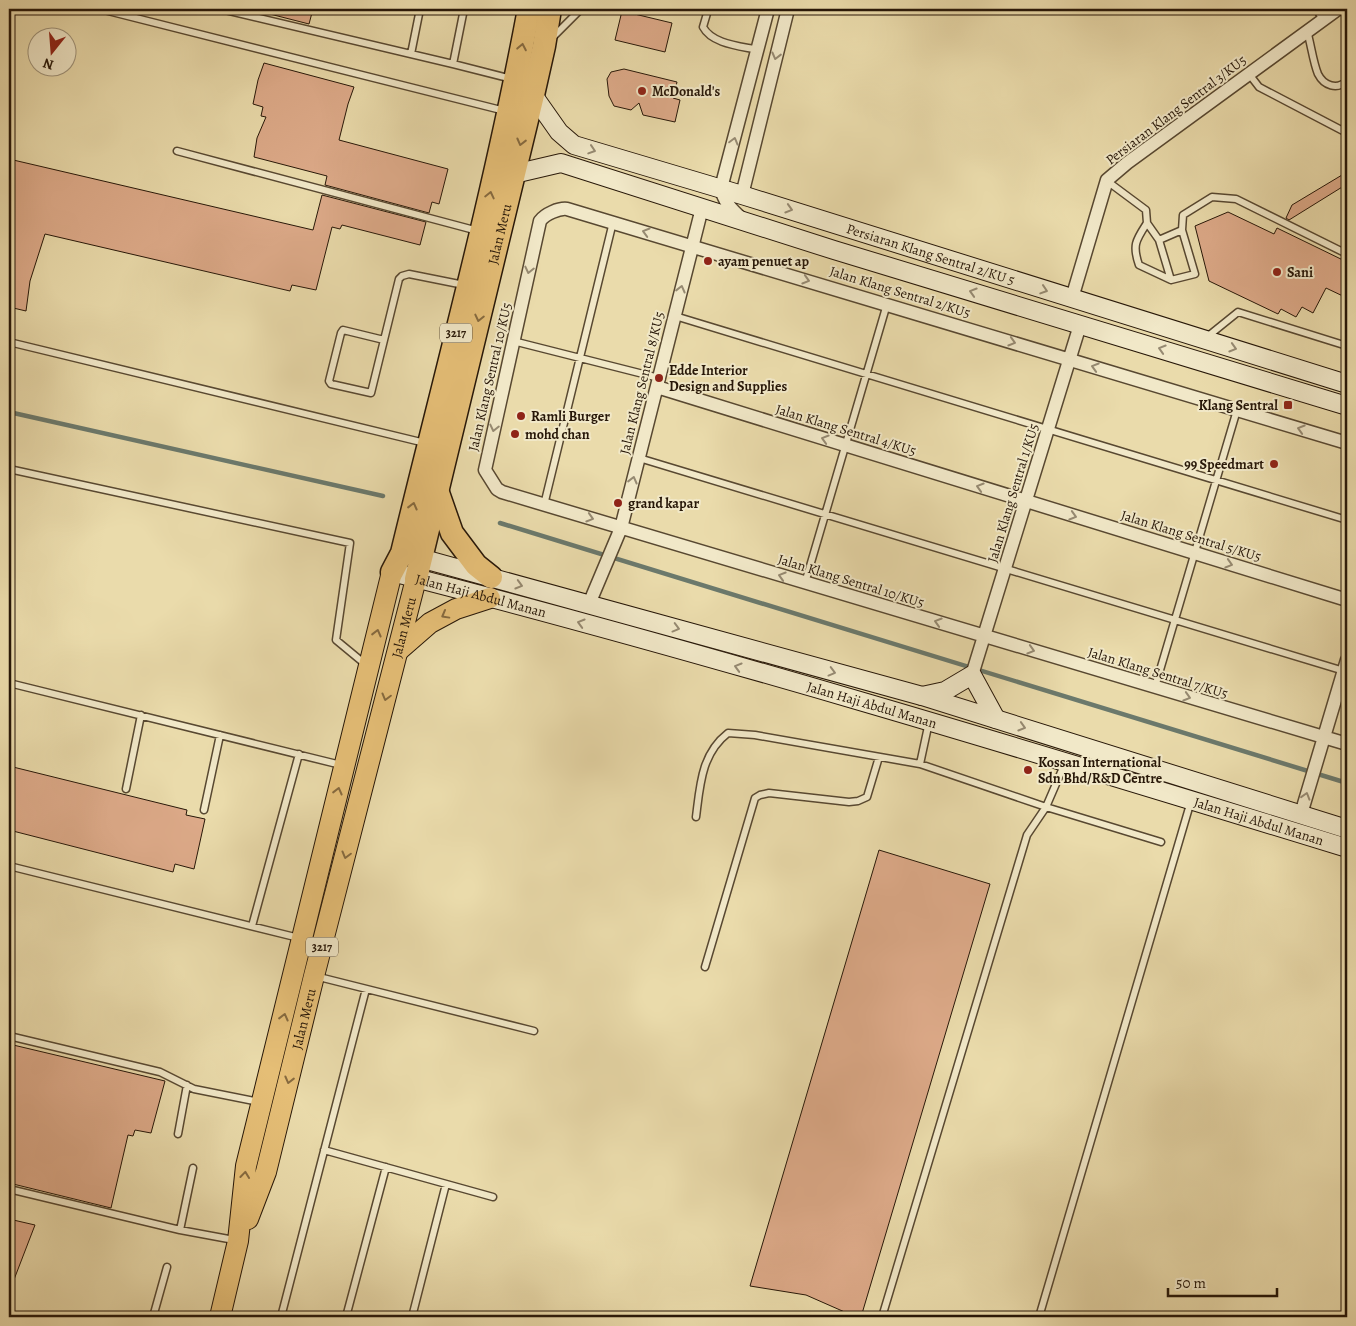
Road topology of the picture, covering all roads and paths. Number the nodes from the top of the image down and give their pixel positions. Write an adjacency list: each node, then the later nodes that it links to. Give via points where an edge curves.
1 (100, 9): 22 (lane)
2 (220, 9): 16 (lane)
3 (420, 9): 16 (lane)
4 (464, 9): 17 (lane)
5 (529, 9): 19 (highway, Jalan Meru / 3217, one-way to 5)
6 (550, 9): 14 (highway, Jalan Meru / 3217)
7 (581, 9): 14 (lane)
8 (707, 9): 15 (lane, via 703,26 706,33 720,41)
9 (768, 9): 15 (street)
10 (788, 9): 28 (street, one-way to 28)
11 (1338, 9): 12 (street, Persiaran Klang Sentral 3/KU5)
12 (1320, 14): 13 (street, Persiaran Klang Sentral 3/KU5)
13 (1307, 31): 18 (street, Persiaran Klang Sentral 3/KU5); 20 (lane, via 1318,74 1334,87)
14 (544, 46): 21 (highway, Jalan Meru / 3217)
15 (758, 50): 27 (street, one-way to 15)
16 (410, 54): 17 (lane)
17 (452, 64): 19 (lane)
18 (1246, 76): 23 (lane); 26 (street, Persiaran Klang Sentral 3/KU5)
19 (516, 80): 22 (highway, Jalan Meru / 3217)
20 (1347, 81)
21 (533, 95): 25 (highway, Jalan Meru / 3217, one-way to 25); 27 (street, Persiaran Klang Sentral 2/KU 5, one-way to 27, via 559,132 574,144)
22 (509, 112): 35 (highway, Jalan Meru / 3217, one-way to 22)
23 (1347, 133)
24 (178, 151): 35 (lane)
25 (514, 174): 29 (street, Persiaran Klang Sentral 2/KU 5, via 561,163); 65 (highway, Jalan Meru / 3217, one-way to 65)
26 (1107, 180): 32 (lane, via 1146,210); 42 (street, Persiaran Klang Sentral 3/KU5)
27 (722, 188): 28 (street, Persiaran Klang Sentral 2/KU 5); 31 (street, via 728,205)
28 (742, 195): 33 (street, Persiaran Klang Sentral 2/KU 5, one-way to 33)
29 (702, 208): 31 (street, Persiaran Klang Sentral 2/KU 5); 37 (street, Jalan Klang Sentral 8/KU5)
30 (614, 222): 37 (street, Jalan Klang Sentral 10/KU5, one-way to 30); 48 (street, Jalan Klang Sentral 10/KU5, one-way to 48, via 567,208 542,218); 51 (lane)
31 (744, 222): 38 (street, Persiaran Klang Sentral 2/KU 5)
32 (1147, 223): 36 (lane); 40 (lane, via 1135,242 1139,265)
33 (842, 226): 38 (street); 42 (street, Persiaran Klang Sentral 2/KU 5, one-way to 42)
34 (1182, 230): 36 (lane); 39 (lane, via 1183,215 1212,197 1236,199); 40 (lane, via 1195,274)
35 (481, 232): 41 (highway, Jalan Meru / 3217)
36 (1159, 240): 40 (lane)
37 (692, 246): 43 (street, Jalan Klang Sentral 2/KU5, one-way to 43); 44 (street, Jalan Klang Sentral 8/KU5, one-way to 37)
38 (834, 250): 45 (street, Persiaran Klang Sentral 2/KU 5, one-way to 38)
39 (1347, 254)
40 (1171, 280)
41 (467, 286): 47 (lane, via 409,274 402,276); 60 (highway, Jalan Meru / 3217)
42 (1072, 298): 46 (street, Persiaran Klang Sentral 2/KU 5)
43 (887, 304): 52 (street, Jalan Klang Sentral 2/KU5, one-way to 52); 53 (lane)
44 (675, 316): 53 (lane); 54 (street, Jalan Klang Sentral 8/KU5)
45 (1080, 325): 52 (street, Jalan Klang Sentral 1/KU5); 56 (street, Persiaran Klang Sentral 2/KU 5, one-way to 45)
46 (1203, 339): 50 (lane, via 1238,312); 55 (street, Persiaran Klang Sentral 2/KU 5, one-way to 55)
47 (384, 340): 47 (lane, via 370,393 331,384 329,381 343,330)
48 (513, 341): 51 (lane); 67 (street, Jalan Klang Sentral 10/KU5, one-way to 67, via 485,470 502,492)
49 (9, 342): 60 (lane)
50 (1347, 346)
51 (580, 358): 54 (lane); 67 (lane)
52 (1070, 359): 57 (street, Jalan Klang Sentral 2/KU5, one-way to 52); 58 (street, Jalan Klang Sentral 1/KU5)
53 (866, 374): 58 (lane); 61 (lane)
54 (658, 382): 61 (street, Jalan Klang Sentral 4/KU5, one-way to 54); 62 (street, Jalan Klang Sentral 8/KU5)
55 (1347, 384)
56 (1347, 406)
57 (1237, 410): 59 (street, Jalan Klang Sentral 2/KU5, one-way to 57); 64 (lane)
58 (1049, 429): 64 (lane); 66 (street, Jalan Klang Sentral 1/KU5)
59 (1347, 443)
60 (428, 444): 72 (highway, Jalan Meru / 3217, one-way to 60)
61 (845, 445): 66 (street, Jalan Klang Sentral 4/KU5, one-way to 61); 68 (lane)
62 (639, 458): 68 (lane); 70 (street, Jalan Klang Sentral 8/KU5, one-way to 62)
63 (9, 469): 82 (lane, via 350,543 336,640)
64 (1216, 480): 69 (lane); 71 (lane)
65 (438, 493): 72 (highway, Jalan Meru / 3217); 75 (highway, via 452,533)
66 (1027, 501): 71 (street, Jalan Klang Sentral 5/KU5, one-way to 71); 73 (street, Jalan Klang Sentral 1/KU5)
67 (544, 505): 70 (street, Jalan Klang Sentral 10/KU5, one-way to 70)
68 (825, 514): 73 (lane); 74 (lane)
69 (1347, 520)
70 (621, 528): 74 (street, Jalan Klang Sentral 10/KU5, one-way to 70); 77 (street, Jalan Klang Sentral 8/KU5)
71 (1195, 553): 76 (street, Jalan Klang Sentral 5/KU5, one-way to 76); 78 (lane)
72 (408, 566): 75 (street, Jalan Haji Abdul Manan); 80 (main road, Jalan Meru / 3217); 82 (main road, Jalan Meru / 3217, one-way to 72)
73 (1005, 569): 78 (lane); 79 (street, Jalan Klang Sentral 1/KU5)
74 (805, 583): 79 (street, Jalan Klang Sentral 10/KU5, one-way to 74)
75 (491, 588): 77 (street, Jalan Haji Abdul Manan, one-way to 77); 80 (main road, one-way to 80, via 430,623); 89 (street, Jalan Haji Abdul Manan, one-way to 75)
76 (1347, 600)
77 (589, 604): 86 (street, Jalan Haji Abdul Manan, one-way to 86)
78 (1175, 620): 81 (lane); 85 (lane)
79 (984, 636): 83 (street, Jalan Klang Sentral 1/KU5); 85 (street, Jalan Klang Sentral 7/KU5, one-way to 85)
80 (399, 650): 111 (main road, Jalan Meru / 3217, one-way to 111)
81 (1346, 666): 91 (street)
82 (369, 667): 97 (main road, Jalan Meru / 3217)
83 (972, 675): 86 (street, via 945,691); 88 (street)
84 (9, 683): 87 (lane)
85 (1155, 688): 91 (street, Jalan Klang Sentral 7/KU5, one-way to 91)
86 (922, 696): 88 (street, Jalan Haji Abdul Manan)
87 (141, 715): 90 (lane); 98 (lane)
88 (996, 719): 102 (street, Jalan Haji Abdul Manan, one-way to 102)
89 (929, 721): 95 (street, Jalan Haji Abdul Manan); 96 (lane)
90 (220, 735): 93 (lane); 101 (lane)
91 (1324, 738): 92 (street, Jalan Klang Sentral 7/KU5); 102 (street, one-way to 91)
92 (1347, 744)
93 (299, 754): 97 (lane); 108 (lane)
94 (879, 757): 96 (lane); 103 (lane, via 755,734 728,733 715,746 700,777); 110 (lane, via 867,797 858,801 769,793 755,798)
95 (1066, 761): 99 (street, Jalan Haji Abdul Manan); 100 (lane)
96 (920, 764): 100 (lane)
97 (344, 766): 109 (main road, Jalan Meru / 3217, one-way to 97)
98 (126, 789)
99 (1191, 800): 106 (street, Jalan Haji Abdul Manan); 133 (lane)
100 (1046, 807): 105 (lane); 132 (lane, via 1027,835)
101 (204, 810)
102 (1301, 814): 104 (street, Jalan Haji Abdul Manan)
103 (696, 817)
104 (1347, 829)
105 (1161, 842)
106 (1347, 848)
107 (9, 866): 108 (lane)
108 (252, 926): 109 (lane)
109 (303, 939): 116 (main road, Jalan Meru / 3217, one-way to 109)
110 (705, 966)
111 (314, 976): 112 (lane); 125 (main road, Jalan Meru / 3217, one-way to 125, via 266,1172)
112 (366, 989): 113 (lane); 118 (lane)
113 (534, 1031)
114 (9, 1036): 115 (lane, via 160,1072)
115 (187, 1086): 116 (lane); 117 (lane)
116 (263, 1103): 125 (main road, Jalan Meru / 3217, one-way to 116, via 246,1166)
117 (178, 1134)
118 (324, 1150): 119 (lane); 129 (lane)
119 (386, 1167): 121 (lane); 130 (lane)
120 (193, 1168): 124 (lane)
121 (446, 1184): 123 (lane); 131 (lane)
122 (9, 1189): 124 (lane)
123 (492, 1196)
124 (180, 1230): 125 (lane)
125 (238, 1241): 128 (main road, Jalan Meru / 3217)
126 (167, 1267): 127 (lane)
127 (153, 1317)
128 (220, 1317)
129 (281, 1317)
130 (346, 1317)
131 (412, 1317)
132 (882, 1317)
133 (1039, 1317)

